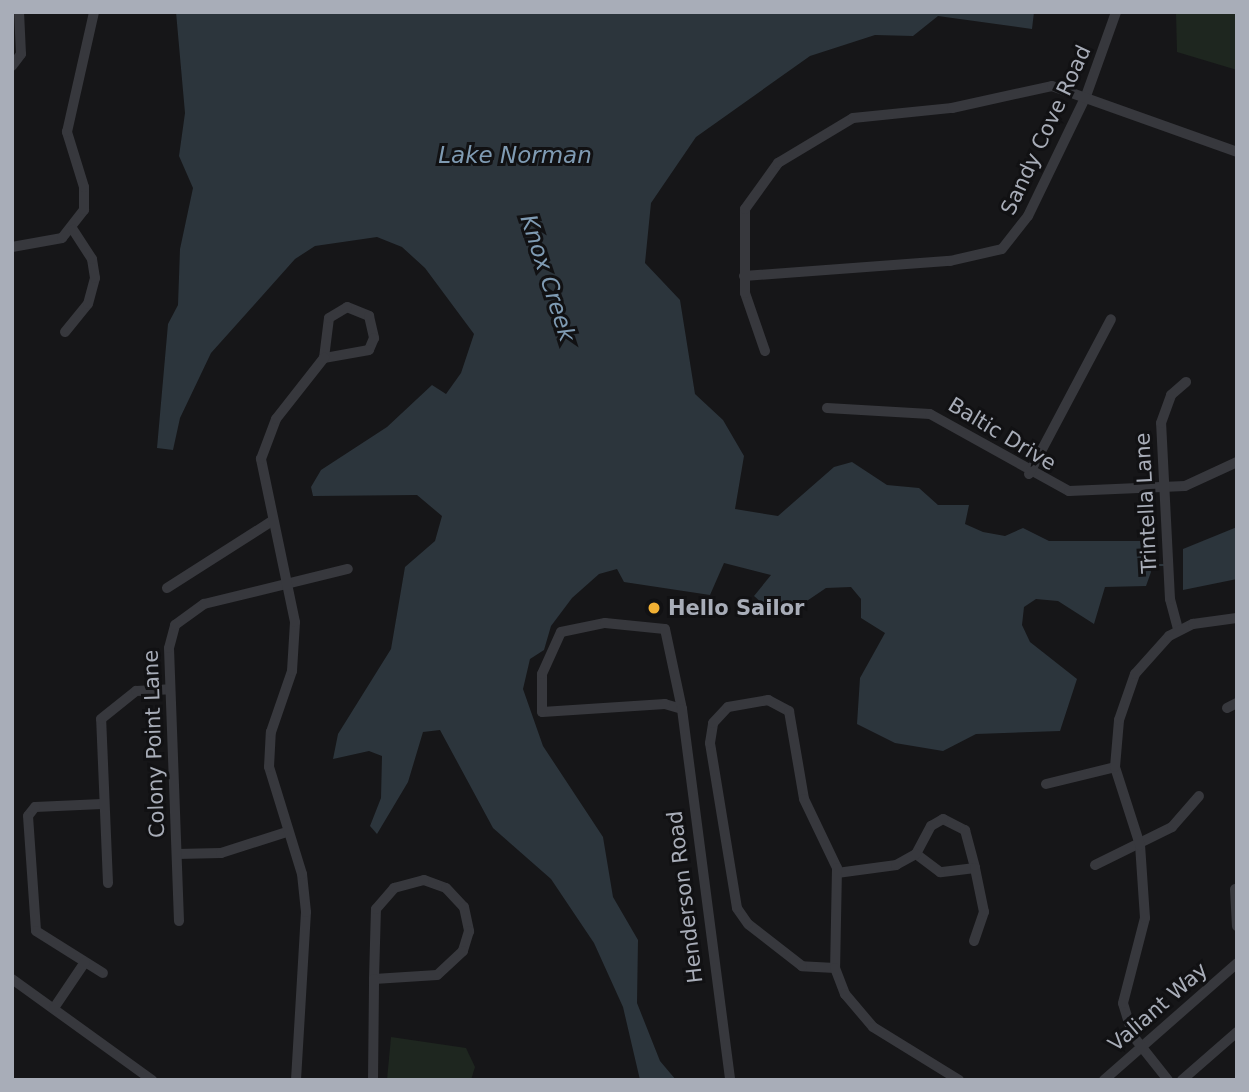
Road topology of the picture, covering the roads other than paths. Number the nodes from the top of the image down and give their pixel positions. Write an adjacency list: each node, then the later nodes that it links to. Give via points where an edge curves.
1 (19, 12): 4 (street, via 21,54)
2 (94, 12): 7 (street, via 67,132 86,195)
3 (1116, 12): 5 (street, Sandy Cove Road)
4 (12, 66)
5 (1086, 96): 6 (street); 9 (street, Sandy Cove Road, via 1028,216 997,251 950,261); 9 (street, via 1041,86 952,108 853,118 778,163 757,187 743,223)
6 (1237, 152)
7 (73, 230): 8 (street, via 56,241); 11 (street, via 92,259 95,278 88,304)
8 (12, 247)
9 (744, 276): 12 (street)
10 (1111, 318): 17 (street)
11 (65, 332)
12 (765, 351)
13 (324, 358): 13 (street, via 369,350 374,338 369,316 359,308 337,310 324,331); 19 (street, via 265,439 262,473)
14 (1186, 382): 18 (street, Trintella Lane, via 1171,395 1162,416)
15 (827, 408): 17 (street, Baltic Drive, via 930,414)
16 (1237, 463): 18 (street, Baltic Drive, via 1192,484)
17 (1029, 474): 18 (street, Baltic Drive, via 1069,491)
18 (1165, 488): 24 (street, Trintella Lane, via 1170,599)
19 (271, 521): 21 (street); 22 (street)
20 (348, 569): 21 (street, Colony Point Lane)
21 (288, 584): 25 (street, Colony Point Lane, via 204,604 180,618 170,638); 33 (street, via 294,661 271,732 269,766)
22 (167, 588)
23 (1237, 618): 24 (street)
24 (1178, 629): 29 (street, via 1131,681 1118,720)
25 (170, 689): 32 (street, via 136,691 101,719); 35 (street, Colony Point Lane)
26 (1237, 703): 27 (street)
27 (1227, 708)
28 (682, 709): 28 (street, Henderson Road, via 661,624 605,623 561,632 542,674 542,712 665,704); 57 (street, Henderson Road)
29 (1115, 767): 30 (street); 34 (street)
30 (1046, 785)
31 (1199, 796): 34 (street, via 1178,823)
32 (102, 804): 40 (street); 45 (street, via 35,807 28,816 36,930)
33 (286, 831): 35 (street, via 221,853); 55 (street, via 302,874 307,923)
34 (1139, 840): 37 (street); 53 (street, via 1145,918 1123,1003)
35 (177, 854): 42 (street, Colony Point Lane)
36 (916, 854): 38 (street, via 940,872); 38 (street, via 930,826 948,819 967,834); 39 (street, via 896,864)
37 (1096, 864)
38 (975, 868): 44 (street, via 984,912)
39 (837, 873): 47 (street); 47 (street, via 804,799 786,706 768,700 728,707 713,723 710,744 737,908 755,931 802,966)
40 (108, 883)
41 (1235, 889): 43 (street)
42 (179, 921)
43 (1237, 926)
44 (974, 941)
45 (85, 962): 48 (street); 51 (street)
46 (1237, 963): 53 (street, Valiant Way)
47 (835, 968): 58 (street, via 864,1019)
48 (103, 973)
49 (12, 979): 51 (street)
50 (374, 979): 50 (street, via 430,976 454,963 469,923 454,893 417,880 386,895 374,916); 56 (street)
51 (54, 1008): 54 (street)
52 (1237, 1032): 61 (street)
53 (1141, 1047): 59 (street, Valiant Way); 60 (street)
54 (152, 1080)
55 (296, 1080)
56 (373, 1080)
57 (730, 1080)
58 (959, 1080)
59 (1104, 1080)
60 (1168, 1080)
61 (1182, 1080)

